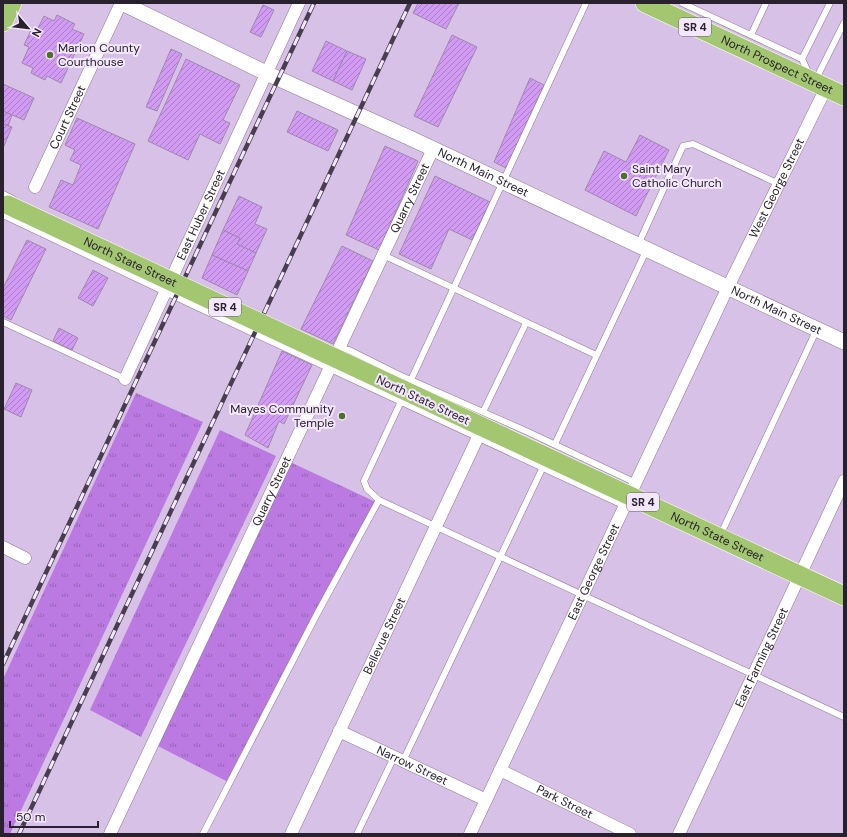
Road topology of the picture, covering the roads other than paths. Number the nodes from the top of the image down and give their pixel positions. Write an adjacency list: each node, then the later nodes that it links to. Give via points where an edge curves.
1 (12, 3): 9 (main road)
2 (121, 3): 13 (street, North Main Street); 19 (street, Court Street)
3 (299, 3): 13 (street, East Huber Street)
4 (586, 3): 17 (lane)
5 (645, 3): 11 (main road, North Prospect Street / SR 4)
6 (682, 3): 11 (lane)
7 (766, 3): 11 (lane)
8 (830, 3): 12 (lane)
9 (3, 22)
10 (844, 23): 14 (lane)
11 (748, 43): 12 (lane); 14 (main road, North Prospect Street / SR 4)
12 (802, 59): 14 (lane)
13 (266, 73): 16 (street, North Main Street); 24 (street, East Huber Street)
14 (820, 85): 15 (main road, North Prospect Street / SR 4); 18 (street, West George Street)
15 (844, 96)
16 (433, 149): 17 (street, North Main Street); 23 (street, Quarry Street)
17 (503, 182): 22 (street, North Main Street); 26 (lane)
18 (779, 184): 22 (lane, via 693,144 683,146); 25 (street, West George Street)
19 (35, 187)
20 (7, 204): 27 (lane); 44 (main road, North State Street / SR 4, bridge)
21 (94, 238): 24 (lane)
22 (643, 247): 25 (street, North Main Street); 34 (lane)
23 (383, 255): 26 (lane); 33 (street, Quarry Street)
24 (172, 275): 27 (street, East Huber Street); 28 (lane)
25 (728, 287): 31 (street, North Main Street); 44 (street, East George Street)
26 (453, 289): 30 (lane); 37 (lane)
27 (165, 292): 35 (lane); 36 (street, East Huber Street)
28 (229, 301)
29 (3, 322): 36 (lane)
30 (526, 323): 34 (lane); 39 (lane)
31 (816, 329): 32 (street, North Main Street); 47 (lane)
32 (844, 342)
33 (335, 348): 35 (street, Quarry Street); 37 (lane, via 350,350)
34 (596, 355): 41 (lane)
35 (330, 368): 38 (lane); 60 (street, Quarry Street)
36 (125, 379)
37 (411, 380): 38 (lane); 39 (lane)
38 (401, 401): 40 (lane); 45 (lane, via 364,481 367,489)
39 (483, 412): 41 (lane)
40 (478, 438): 42 (lane); 46 (street, Bellevue Street)
41 (555, 444): 44 (lane)
42 (543, 467): 44 (lane); 49 (lane)
43 (844, 481): 51 (street, East Farming Street)
44 (630, 495): 47 (main road, North State Street / SR 4); 52 (street, East George Street)
45 (379, 500): 46 (lane); 61 (lane)
46 (436, 526): 49 (lane); 56 (street, Bellevue Street)
47 (719, 538): 51 (main road, North State Street / SR 4)
48 (3, 548): 50 (street)
49 (500, 556): 52 (lane); 57 (lane)
50 (25, 558)
51 (800, 575): 53 (main road, North State Street / SR 4); 54 (street, East Farming Street)
52 (583, 596): 54 (lane); 58 (street, East George Street)
53 (844, 596)
54 (754, 674): 55 (lane); 66 (street, East Farming Street)
55 (844, 717)
56 (339, 731): 57 (street, Narrow Street); 62 (street, Bellevue Street)
57 (398, 759): 59 (street, Narrow Street); 63 (lane)
58 (500, 770): 59 (street, East George Street); 65 (street, Park Street)
59 (486, 800): 64 (street, East George Street)
60 (110, 834)
61 (203, 834)
62 (291, 834)
63 (357, 834)
64 (470, 834)
65 (630, 834)
66 (679, 834)

